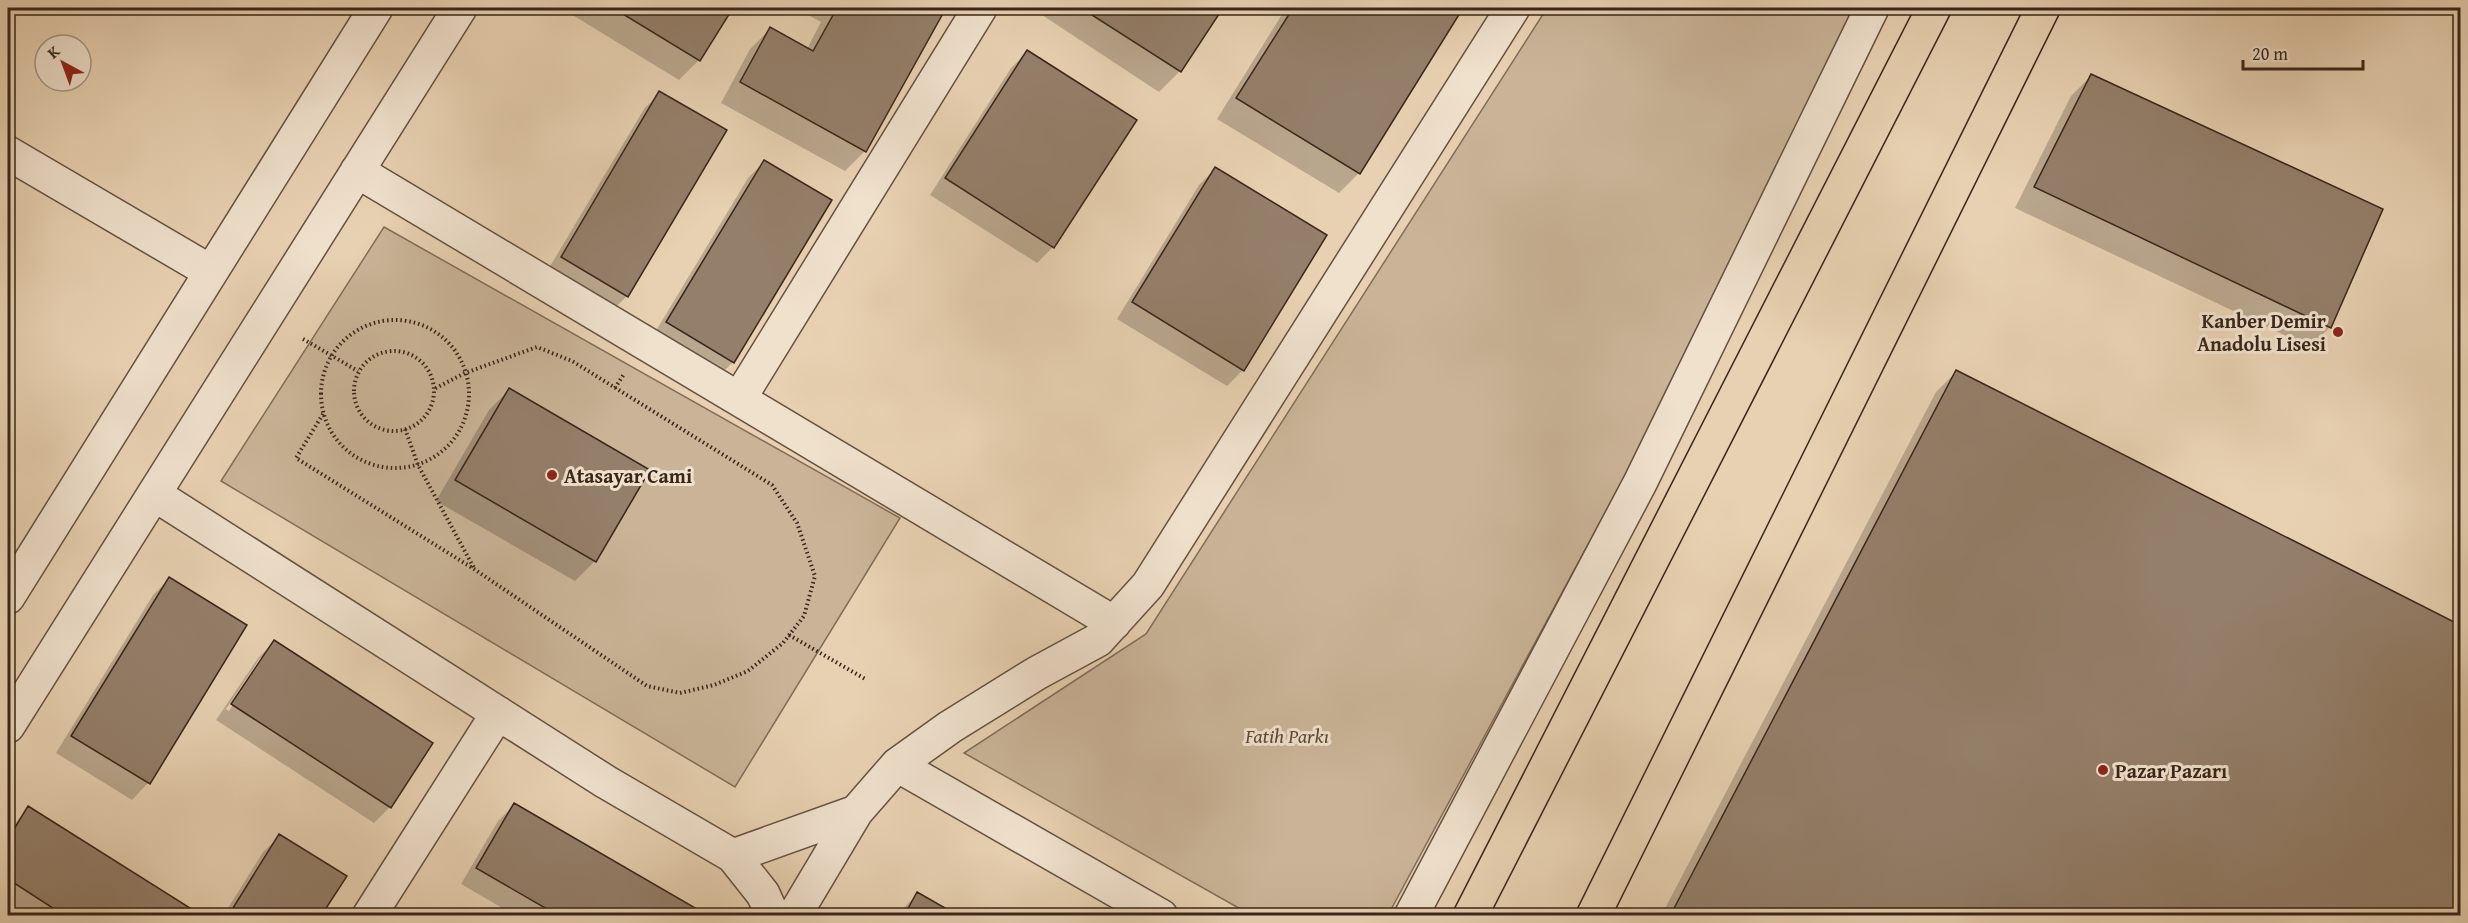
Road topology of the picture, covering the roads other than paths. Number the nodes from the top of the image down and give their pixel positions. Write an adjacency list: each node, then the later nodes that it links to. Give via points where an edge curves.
1 (376, 8): 10 (street)
2 (460, 8): 9 (street)
3 (980, 8): 11 (street)
4 (1514, 8): 14 (street, via 1148,585)
5 (1872, 8): 24 (street, via 1640,483)
6 (1934, 8): 25 (main road)
7 (2043, 8): 26 (main road)
8 (8, 153): 10 (street)
9 (357, 171): 11 (street); 12 (street)
10 (211, 272): 13 (street)
11 (739, 399): 14 (street)
12 (154, 494): 15 (street); 16 (street)
13 (8, 597)
14 (1114, 623): 17 (street, via 1098,640 950,727)
15 (498, 713): 19 (street); 20 (street)
16 (8, 726)
17 (897, 765): 18 (street); 23 (street)
18 (856, 812): 19 (street); 22 (street)
19 (733, 856): 21 (street, via 763,894)
20 (369, 915)
21 (773, 915)
22 (794, 915)
23 (1161, 915)
24 (1412, 915)
25 (1470, 915)
26 (1593, 915)

